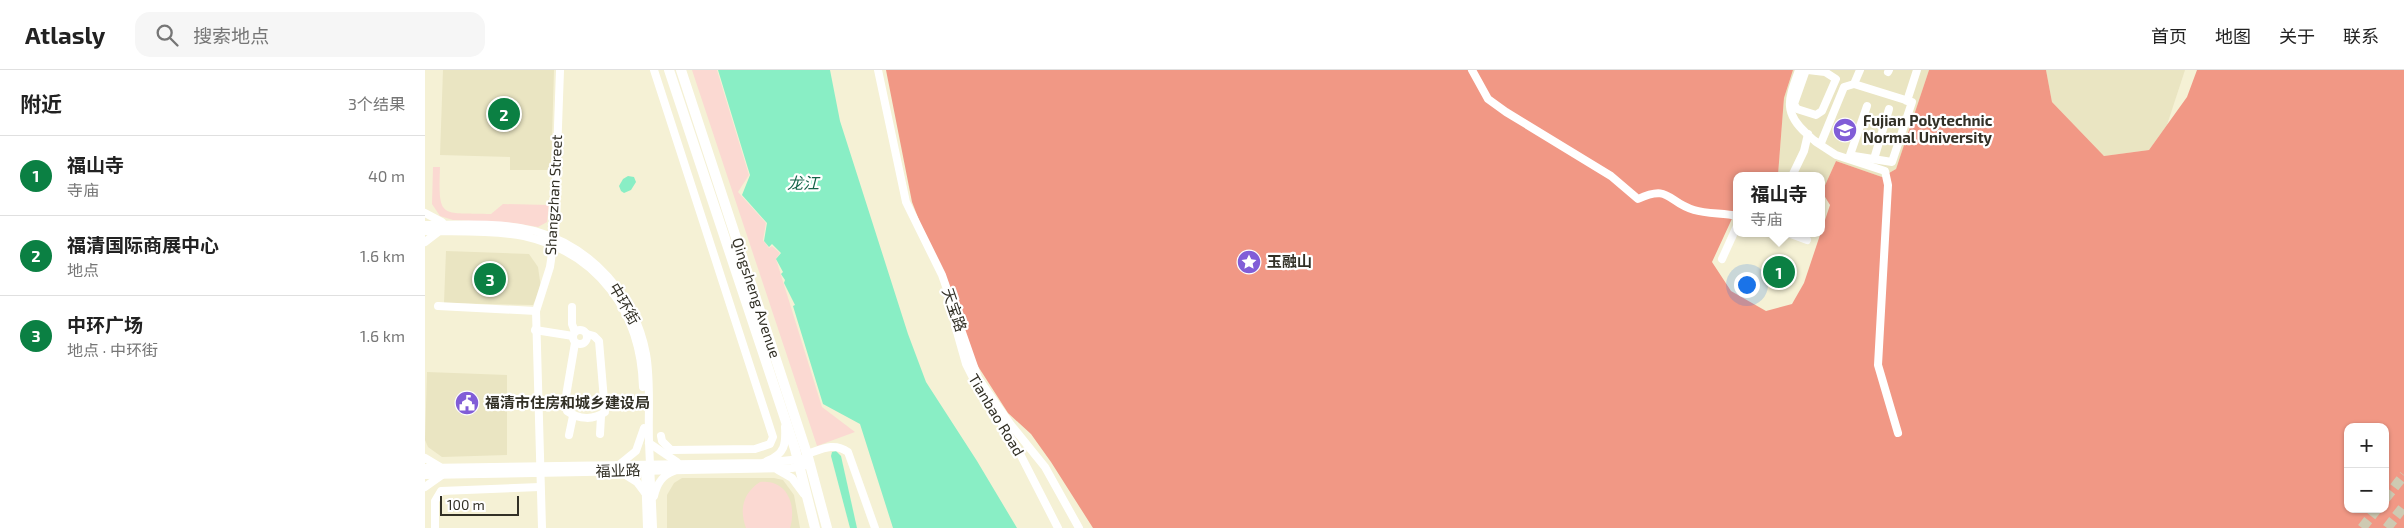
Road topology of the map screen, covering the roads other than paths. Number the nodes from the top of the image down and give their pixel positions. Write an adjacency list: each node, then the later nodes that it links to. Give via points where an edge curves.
1 (560, 70): 33 (street, Shangzhan Street)
2 (654, 70): 22 (street)
3 (669, 70): 21 (main road, Qingsheng Avenue)
4 (681, 70): 55 (main road, Qingsheng Avenue)
5 (876, 70): 77 (street, Tianbao Road, via 907,216 939,277 966,364 1017,448); 78 (street, 天宝路, via 906,202 942,276 978,378 1045,467)
6 (1472, 70): 24 (street, via 1488,99 1611,176 1638,199 1653,192 1665,194 1694,210)
7 (1799, 70): 16 (street, via 1789,99 1790,112 1799,127)
8 (1807, 70): 11 (street); 11 (street, via 1794,104 1797,109 1816,115 1822,111 1836,79)
9 (1860, 70): 12 (street)
10 (1917, 70): 13 (street)
11 (1825, 71)
12 (1854, 84): 13 (street); 17 (street, via 1845,87)
13 (1907, 101): 19 (street, via 1911,102 1892,162)
14 (1867, 106): 18 (street)
15 (1889, 109): 19 (street)
16 (1808, 134): 17 (street); 20 (street)
17 (1818, 143): 18 (street); 47 (street, via 1836,155 1885,171 1888,185 1878,365)
18 (1850, 156): 19 (street)
19 (1874, 159)
20 (1794, 172)
21 (712, 199): 22 (street); 43 (main road, Qingsheng Avenue)
22 (698, 204): 51 (street, via 760,393)
23 (425, 213): 26 (street, via 436,221)
24 (1733, 215)
25 (425, 224): 26 (street, 中环街)
26 (453, 225): 33 (street, 中环街, via 509,227 536,232)
27 (425, 231): 28 (street, 中环街)
28 (437, 232): 32 (street); 33 (street, 中环街, via 522,236)
29 (1733, 235): 34 (street)
30 (1799, 237): 31 (street)
31 (1807, 240)
32 (425, 242)
33 (554, 243): 37 (street, Shangzhan Street, via 550,268); 41 (street, 中环街, via 580,252 598,266 626,301 641,334 646,355)
34 (1722, 259)
35 (438, 306): 37 (street)
36 (572, 307): 40 (street)
37 (536, 311): 38 (street, Shangzhan Street)
38 (535, 330): 40 (street); 62 (street, Shangzhan Street)
39 (587, 334): 40 (street, via 581,330); 40 (street, via 585,343 580,345); 42 (street, via 599,341)
40 (574, 337): 44 (street, via 566,396 567,411)
41 (646, 401): 42 (street); 46 (street, 中环街); 52 (street, 中环街)
42 (605, 403): 45 (street, via 605,412)
43 (783, 415): 53 (street); 55 (main road, Qingsheng Avenue)
44 (573, 416): 45 (street); 49 (street)
45 (601, 416): 48 (street)
46 (644, 428): 58 (street, 中环街); 60 (street, via 636,452)
47 (1897, 432)
48 (601, 434)
49 (569, 435)
50 (661, 436): 51 (street, via 662,442 671,450 755,449)
51 (772, 441): 53 (street)
52 (649, 443): 57 (street); 58 (street, 中环街)
53 (784, 448): 56 (street, via 777,457)
54 (425, 458): 63 (street)
55 (805, 460): 56 (street, 福业路); 61 (street, 福业路); 68 (main road, Qingsheng Avenue); 75 (main road, Qingsheng Avenue); 76 (street, via 833,446 848,452)
56 (763, 463): 57 (street, 福业路)
57 (679, 466): 58 (street, 福业路); 61 (street, 福业路); 69 (street, via 657,485)
58 (648, 467): 60 (street, 福业路); 67 (street, 中环街); 69 (street, 中环街)
59 (425, 468): 63 (street, 福业路)
60 (618, 469): 62 (street, 福业路); 67 (street, via 637,482)
61 (773, 469): 68 (street, via 792,478)
62 (540, 470): 63 (street, 福业路); 66 (street, Shangzhan Street)
63 (443, 471): 64 (street, 福业路); 65 (street)
64 (425, 475)
65 (425, 487)
66 (540, 488): 70 (street, via 445,490 437,495 435,501); 71 (street, Shangzhan Street)
67 (646, 494): 72 (street, 中环街)
68 (810, 506): 74 (main road, Qingsheng Avenue)
69 (652, 513): 73 (street, 中环街)
70 (435, 528)
71 (542, 528)
72 (647, 528)
73 (653, 528)
74 (815, 528)
75 (827, 528)
76 (875, 528)
77 (1058, 528)
78 (1079, 528)

